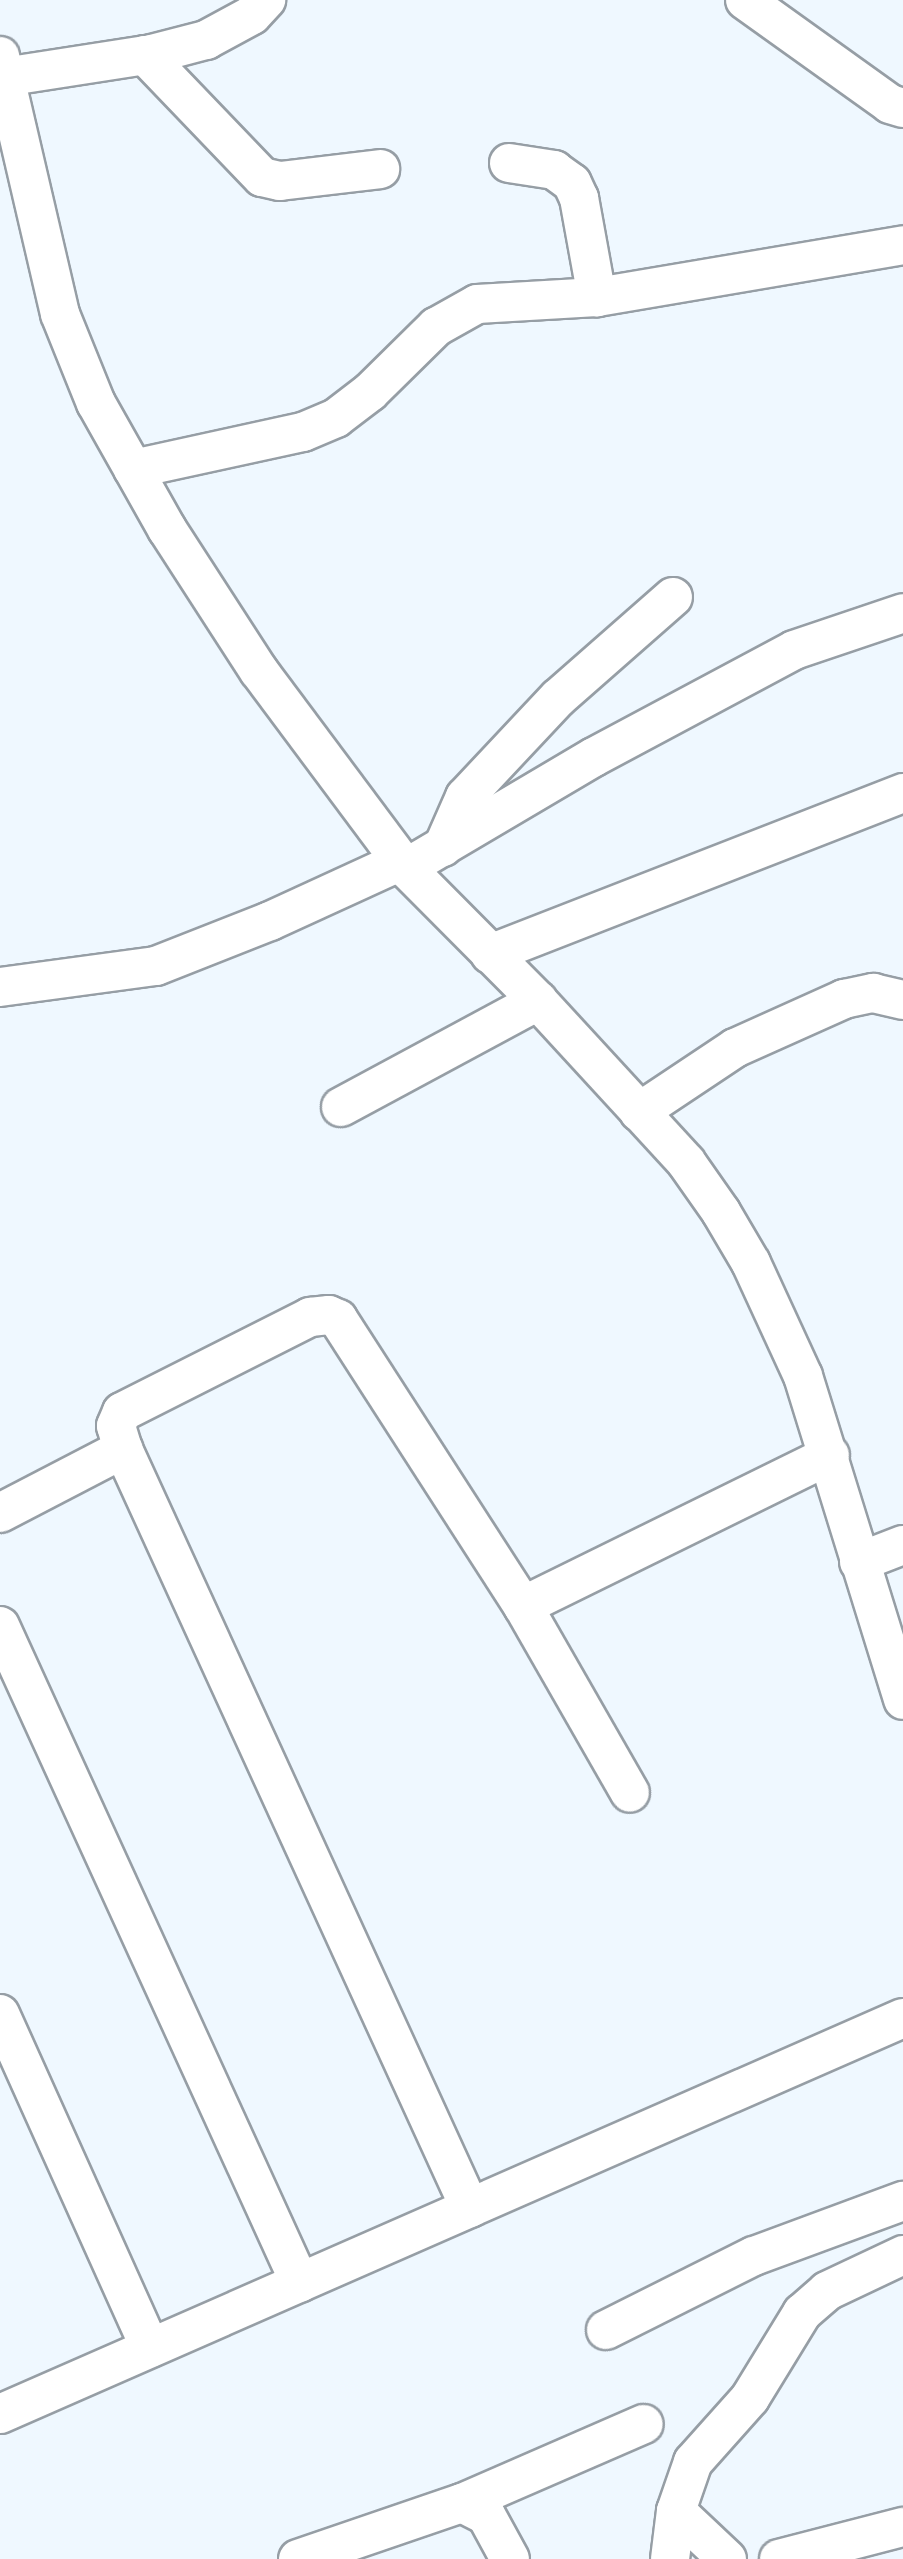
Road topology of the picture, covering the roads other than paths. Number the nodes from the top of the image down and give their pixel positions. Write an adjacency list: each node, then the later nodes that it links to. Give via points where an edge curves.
1 (266, 0): 3 (street, via 252,15 206,40)
2 (745, 0): 5 (street, via 890,104)
3 (145, 55): 4 (street); 7 (street, via 262,177 280,181)
4 (3, 81): 10 (street, via 60,314 96,403)
5 (903, 108)
6 (509, 163): 9 (street, via 554,170 572,183 579,198)
7 (380, 169)
8 (903, 245): 9 (street)
9 (597, 297): 10 (street, via 477,304 436,327 370,392 336,418 303,432)
10 (133, 469): 15 (street, via 259,671)
11 (673, 597): 14 (street, via 558,698 465,797)
12 (903, 613): 14 (street, via 794,650 594,757)
13 (903, 793): 16 (street)
14 (443, 847): 15 (street)
15 (404, 864): 16 (street); 17 (street, via 156,966)
16 (490, 954): 19 (street)
17 (0, 987)
18 (903, 1000): 21 (street, via 873,993 844,999 735,1048)
19 (538, 1001): 20 (street); 21 (street)
20 (341, 1107)
21 (639, 1112): 23 (street, via 686,1162 751,1263 803,1376)
22 (123, 1449): 24 (street); 27 (street, via 116,1426 122,1412 310,1317 329,1315 338,1319); 34 (street)
23 (830, 1454): 26 (street); 27 (street)
24 (0, 1513)
25 (903, 1545): 26 (street)
26 (859, 1562): 29 (street)
27 (523, 1606): 30 (street)
28 (0, 1626): 36 (street)
29 (903, 1700)
30 (630, 1793)
31 (0, 2014): 38 (street)
32 (903, 2018): 34 (street)
33 (903, 2201): 37 (street, via 754,2256)
34 (470, 2208): 36 (street)
35 (903, 2255): 42 (street, via 827,2291 803,2313 750,2398 693,2462)
36 (300, 2283): 38 (street)
37 (606, 2330)
38 (150, 2348): 39 (street)
39 (0, 2414)
40 (644, 2424): 41 (street)
41 (462, 2503): 44 (street); 45 (street, via 486,2515)
42 (676, 2511): 46 (street); 47 (street)
43 (903, 2528): 48 (street)
44 (298, 2559)
45 (510, 2559)
46 (670, 2559)
47 (727, 2559)
48 (779, 2559)

